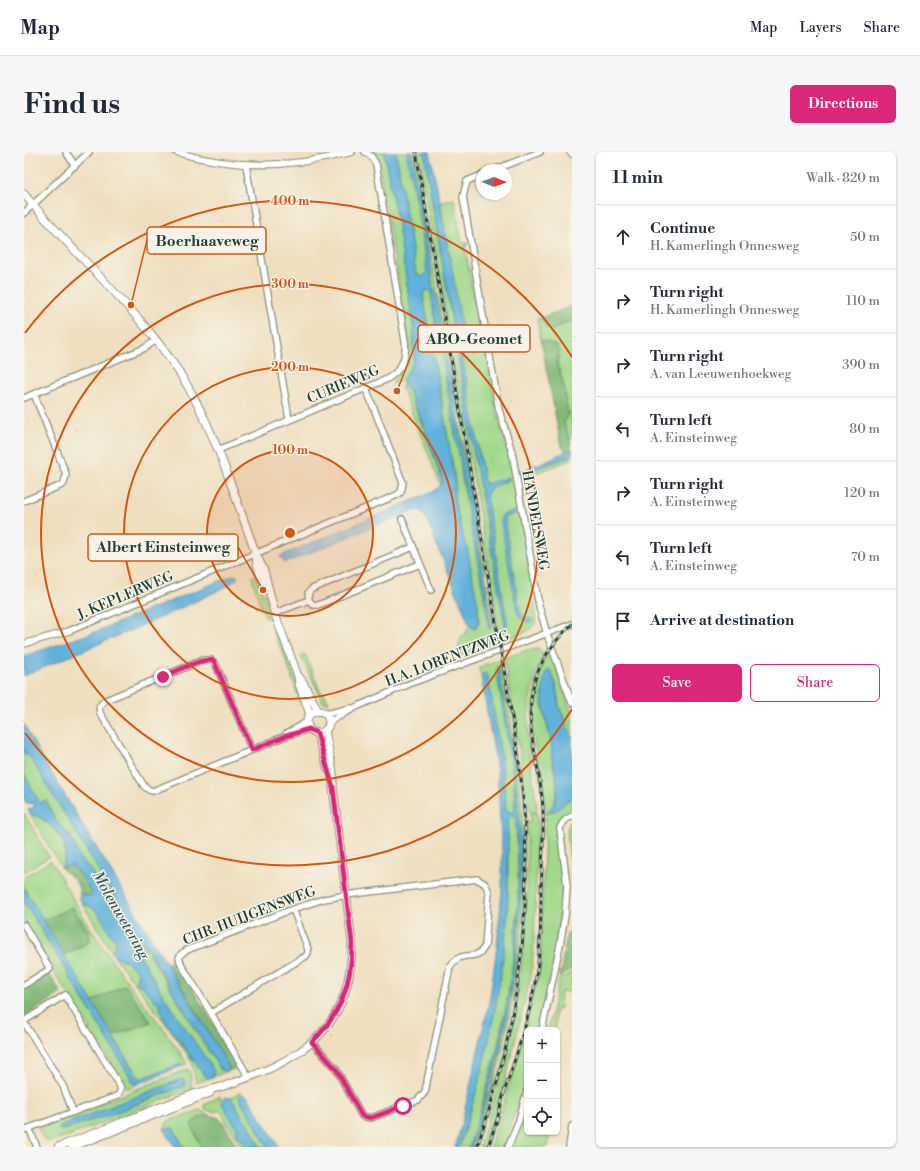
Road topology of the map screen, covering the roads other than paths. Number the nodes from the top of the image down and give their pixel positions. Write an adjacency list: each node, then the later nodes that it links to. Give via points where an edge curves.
1 (66, 152): 9 (street)
2 (89, 152): 9 (street)
3 (176, 152): 8 (street, via 213,161)
4 (352, 152): 8 (street, via 298,163)
5 (365, 152): 15 (street, CURIEWEG, via 376,164 406,349 406,355 395,374)
6 (540, 152): 7 (street)
7 (509, 164)
8 (246, 165): 18 (street)
9 (75, 166): 12 (street)
10 (476, 177): 29 (street, HANDELSWEG, via 467,180 463,197 499,410 512,452 538,606)
11 (24, 194): 12 (street)
12 (33, 205): 13 (street); 14 (street)
13 (24, 213)
14 (156, 340): 16 (street, via 145,348); 19 (street, via 195,399)
15 (366, 388): 18 (street, CURIEWEG); 23 (street, J. KEPLERWEG, via 404,483 401,492)
16 (34, 394): 17 (street); 20 (street, via 66,479 62,485)
17 (24, 398)
18 (289, 419): 19 (street, CURIEWEG)
19 (218, 450): 23 (street)
20 (24, 501)
21 (402, 519): 22 (street)
22 (413, 547): 24 (street); 26 (street, via 312,589 308,593)
23 (256, 554): 27 (street, via 264,571); 30 (street, J. KEPLERWEG, via 69,631)
24 (420, 564): 25 (street); 26 (street, via 318,605 312,605)
25 (431, 590)
26 (309, 600): 27 (street)
27 (275, 613): 31 (street)
28 (572, 624): 29 (street, H.A. LORENTZWEG)
29 (547, 634): 32 (street, HANDELSWEG); 33 (street, H.A. LORENTZWEG, via 449,669)
30 (24, 644)
31 (298, 676): 34 (street); 35 (street)
32 (572, 703)
33 (356, 708): 36 (street, H.A. LORENTZWEG); 37 (street, H.A. LORENTZWEG)
34 (318, 710): 35 (street); 36 (street)
35 (310, 714): 38 (street)
36 (326, 714): 37 (street)
37 (329, 722): 39 (street)
38 (308, 725): 40 (street); 41 (street)
39 (325, 730): 40 (street); 42 (street)
40 (317, 733): 42 (street)
41 (252, 750): 41 (street, via 216,665 211,660 203,660 106,700 99,706 100,713 144,786 149,790 153,791)
42 (333, 787): 44 (street)
43 (572, 816): 50 (street, via 566,818 560,828 567,886 565,915)
44 (346, 895): 45 (street, CHR. HUIJGENSWEG); 51 (street, via 352,943 349,980 335,1014); 51 (street, CHR. HUIJGENSWEG, via 477,879 485,884 489,892 485,946 478,955 458,958 450,966 425,1092 418,1100 371,1118 362,1116 336,1069)
45 (293, 909): 48 (street, via 308,949 306,956); 48 (street, CHR. HUIJGENSWEG, via 181,954 179,958 182,966)
46 (24, 925): 47 (street, via 50,969)
47 (24, 985)
48 (211, 1013): 52 (street, CHR. HUIJGENSWEG)
49 (24, 1021): 55 (street, via 63,1086); 55 (street, via 65,995 120,1086 120,1093 117,1096)
50 (543, 1027)
51 (314, 1044): 52 (street, via 292,1058)
52 (248, 1076): 53 (street)
53 (221, 1087): 59 (street, via 176,1101); 60 (street)
54 (525, 1099): 61 (street)
55 (73, 1112): 57 (street)
56 (572, 1126): 62 (street)
57 (27, 1129): 58 (street)
58 (36, 1147)
59 (58, 1147)
60 (72, 1147)
61 (508, 1147)
62 (569, 1147)

